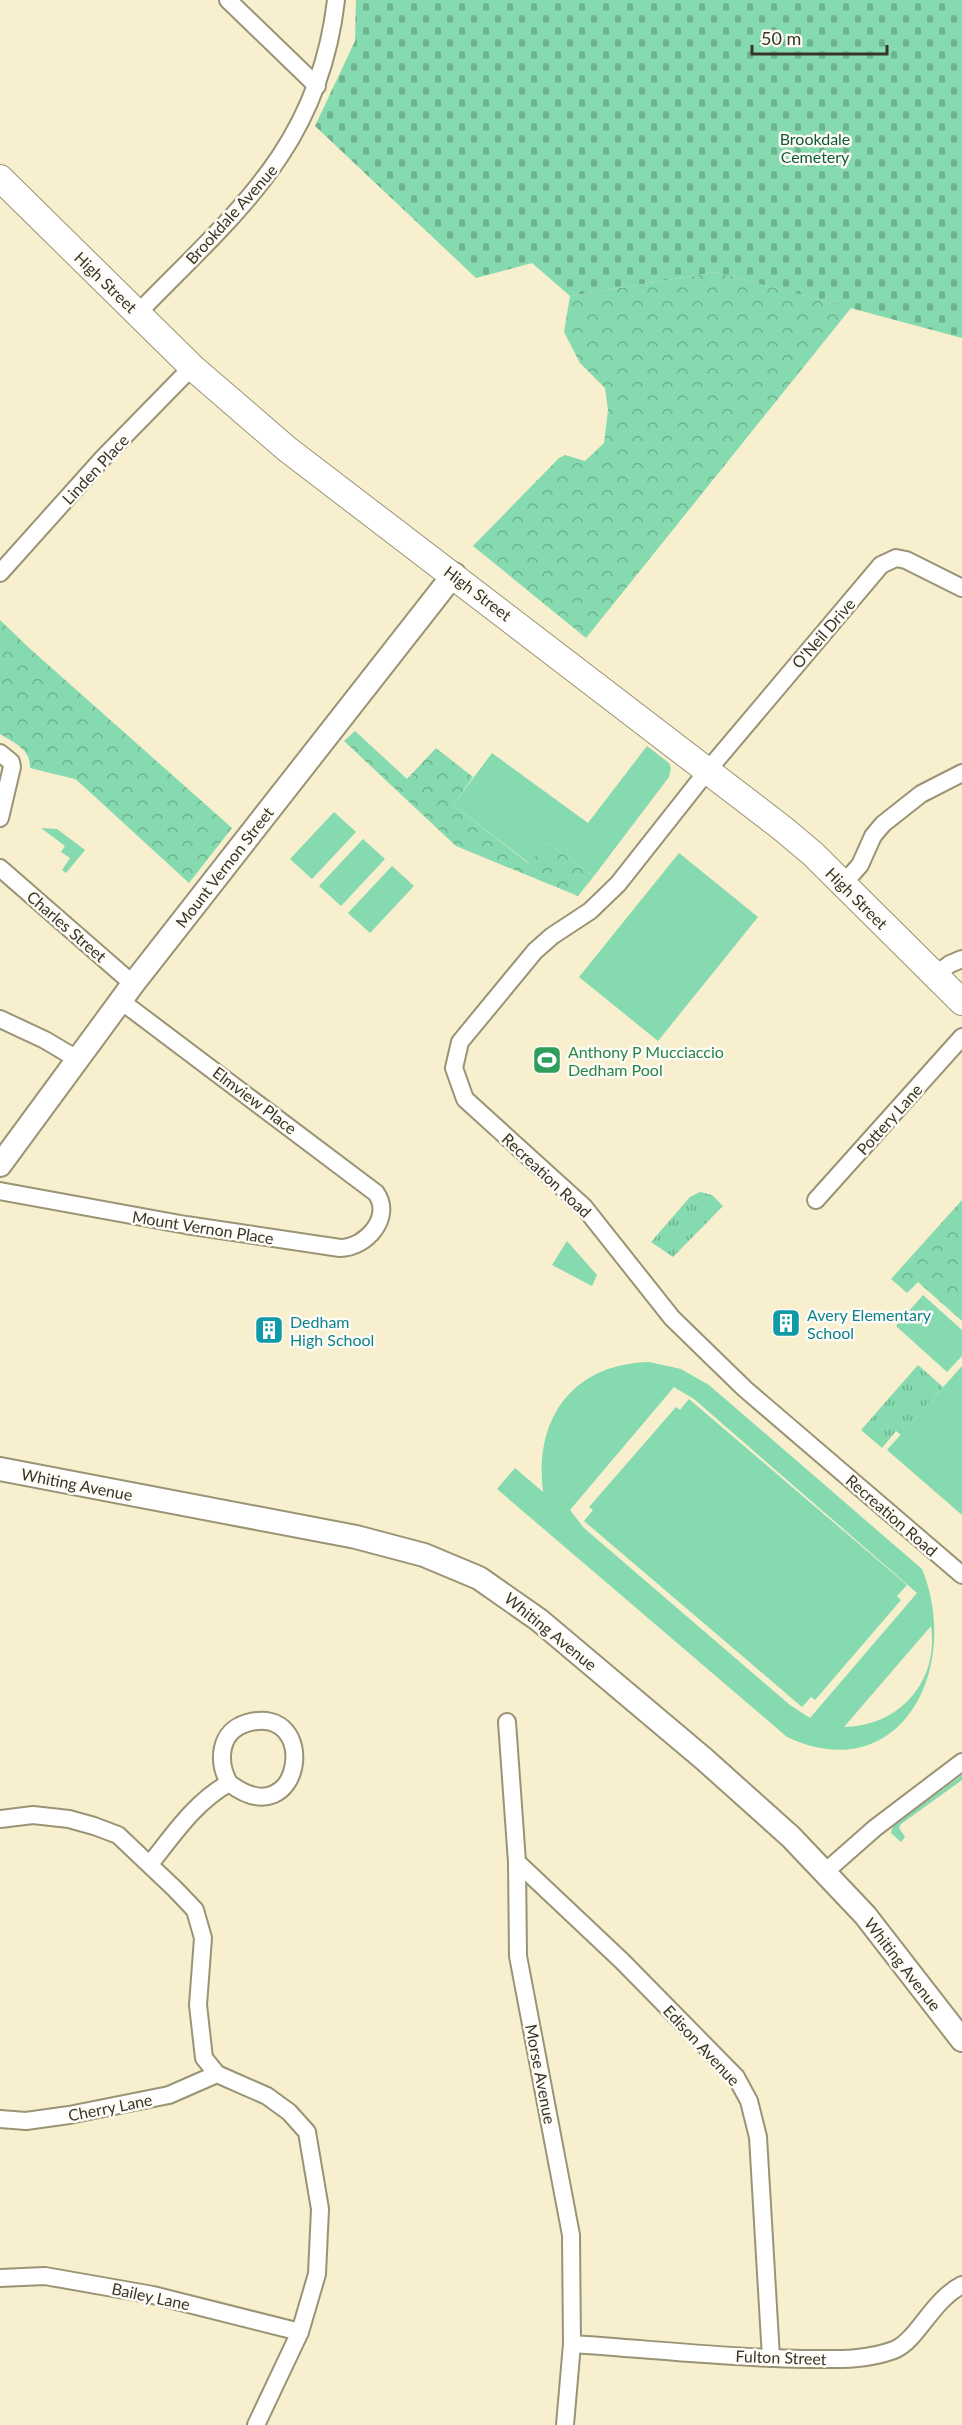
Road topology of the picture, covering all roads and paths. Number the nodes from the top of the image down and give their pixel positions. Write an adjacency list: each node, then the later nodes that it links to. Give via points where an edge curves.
1 (228, 0): 3 (street)
2 (336, 0): 3 (street, Brookdale Avenue, via 331,39)
3 (317, 86): 5 (street, Brookdale Avenue, via 296,133 263,182)
4 (0, 178): 5 (main road, High Street)
5 (138, 313): 6 (main road, High Street)
6 (192, 367): 7 (street, Linden Place, via 103,458); 8 (main road, High Street, via 287,449)
7 (0, 573)
8 (454, 574): 11 (main road, High Street); 18 (street, Mount Vernon Street)
9 (962, 588): 11 (street, O'Neil Drive, via 906,560 888,559)
10 (0, 753): 13 (street, via 12,767)
11 (708, 770): 15 (main road, High Street, via 799,842); 28 (street, Recreation Road, via 604,900 535,951 467,1032 455,1054 454,1068 465,1099 584,1207 672,1318 745,1389)
12 (962, 772): 15 (street, via 921,794 883,824 869,842 860,865)
13 (0, 818)
14 (0, 868): 18 (street, Charles Street)
15 (843, 884): 17 (main road, High Street)
16 (962, 959): 17 (street)
17 (935, 975): 19 (main road, High Street)
18 (127, 993): 22 (street, Mount Vernon Street); 26 (street, Elmview Place, via 376,1193)
19 (962, 1002)
20 (0, 1019): 22 (street)
21 (962, 1037): 25 (street, Pottery Lane)
22 (77, 1059): 23 (street, Mount Vernon Street)
23 (0, 1165)
24 (0, 1191): 26 (street, Mount Vernon Place, via 340,1248 352,1248 365,1241)
25 (816, 1200)
26 (382, 1206)
27 (0, 1469): 35 (street, Whiting Avenue, via 356,1537 454,1566 501,1592 539,1620 734,1785)
28 (962, 1575)
29 (507, 1722): 33 (street, Morse Avenue)
30 (962, 1762): 35 (street, via 875,1828)
31 (229, 1783): 31 (street, via 221,1762 222,1749 235,1729 257,1721 270,1722 289,1737 294,1748 293,1772 277,1791 253,1796); 34 (street, via 189,1814)
32 (0, 1819): 34 (street, via 33,1815 94,1826 118,1835)
33 (517, 1862): 42 (street, Morse Avenue, via 518,1956 571,2235); 43 (street, Edison Avenue, via 736,2077 749,2101 758,2138)
34 (150, 1864): 37 (street, via 195,1910 203,1938 198,2005 204,2058)
35 (825, 1872): 36 (street, Whiting Avenue, via 891,1946)
36 (962, 2040)
37 (217, 2074): 38 (street, Cherry Lane, via 169,2095 58,2117); 41 (street, via 267,2096 307,2132 320,2209 317,2274)
38 (0, 2119)
39 (0, 2278): 41 (street, Bailey Lane, via 45,2276 131,2291)
40 (962, 2285): 43 (street, Fulton Street, via 949,2291 907,2342 896,2349 864,2359)
41 (300, 2331): 44 (street)
42 (572, 2344): 43 (street, Fulton Street); 45 (street, Morse Avenue)
43 (771, 2358)
44 (256, 2425)
45 (565, 2425)

